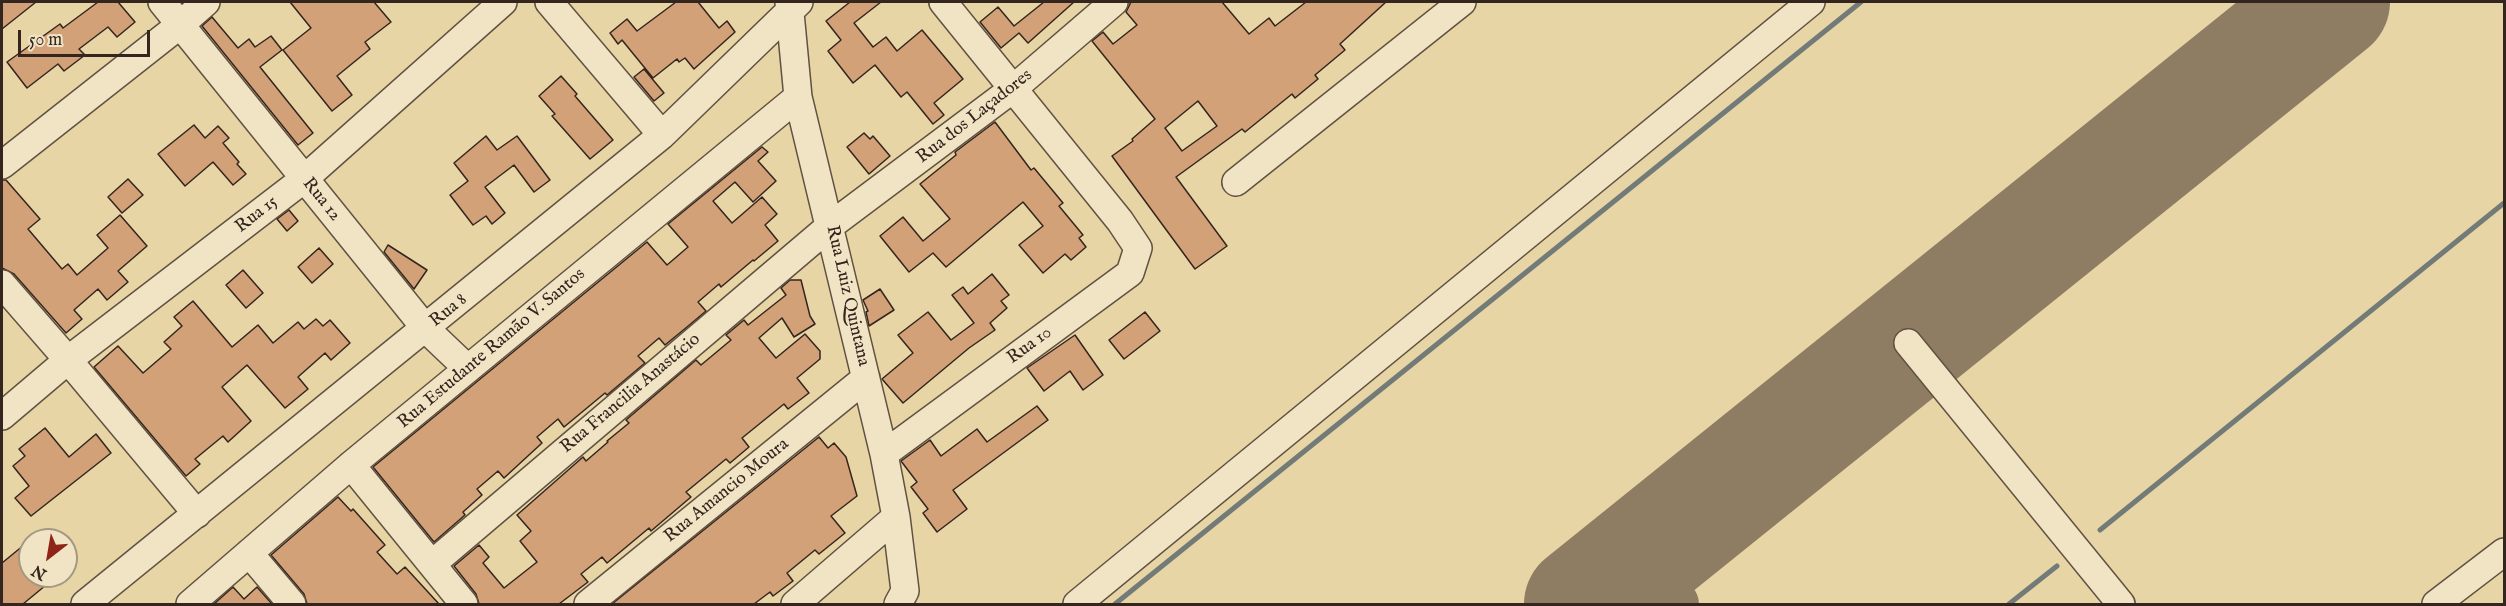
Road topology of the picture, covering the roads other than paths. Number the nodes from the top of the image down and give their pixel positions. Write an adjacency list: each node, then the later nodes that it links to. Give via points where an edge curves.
1 (162, 2): 10 (street, Rua 12)
2 (206, 2): 10 (street)
3 (503, 2): 15 (street, Rua 15)
4 (549, 2): 13 (street)
5 (943, 2): 11 (street)
6 (1114, 2): 11 (street, Rua dos Laçadores)
7 (1462, 2): 16 (street)
8 (1811, 2): 39 (street)
9 (792, 4): 12 (street, Rua Luiz Quintana); 13 (street, Rua 8)
10 (181, 24): 14 (street); 15 (street, Rua 12)
11 (1014, 88): 17 (street, Rua dos Laçadores); 25 (street, Rua 10, via 1138,248 1130,273)
12 (798, 97): 17 (street, Rua Luiz Quintana); 22 (street, Rua Estudante Ramão V. Santos)
13 (662, 135): 19 (street, Rua 8)
14 (2, 165)
15 (304, 179): 19 (street, Rua 12); 21 (street, Rua 15)
16 (1236, 182)
17 (830, 226): 23 (street, Rua Luiz Quintana); 31 (street, Rua Francilia Anastácio)
18 (2, 284): 21 (street)
19 (426, 329): 22 (street, Rua 12); 27 (street, Rua 8)
20 (1908, 343): 40 (street)
21 (68, 360): 24 (street, Rua 15); 27 (street)
22 (468, 369): 26 (street, Rua Estudante Ramão V. Santos)
23 (866, 378): 25 (street, Rua Luiz Quintana); 37 (street, Rua Amancio Moura)
24 (2, 416)
25 (884, 454): 28 (street, Rua Luiz Quintana)
26 (351, 465): 30 (street, Rua Estudante Ramão V. Santos); 31 (street)
27 (197, 514): 33 (street, Rua 8)
28 (896, 517): 32 (street, Rua Luiz Quintana); 38 (street)
29 (2505, 552): 41 (street)
30 (249, 554): 34 (street, Rua Estudante Ramão V. Santos); 35 (street)
31 (432, 564): 36 (street)
32 (901, 598)
33 (85, 604)
34 (190, 604)
35 (292, 604)
36 (464, 604)
37 (588, 604)
38 (795, 604)
39 (1077, 604)
40 (2121, 604)
41 (2436, 604)

